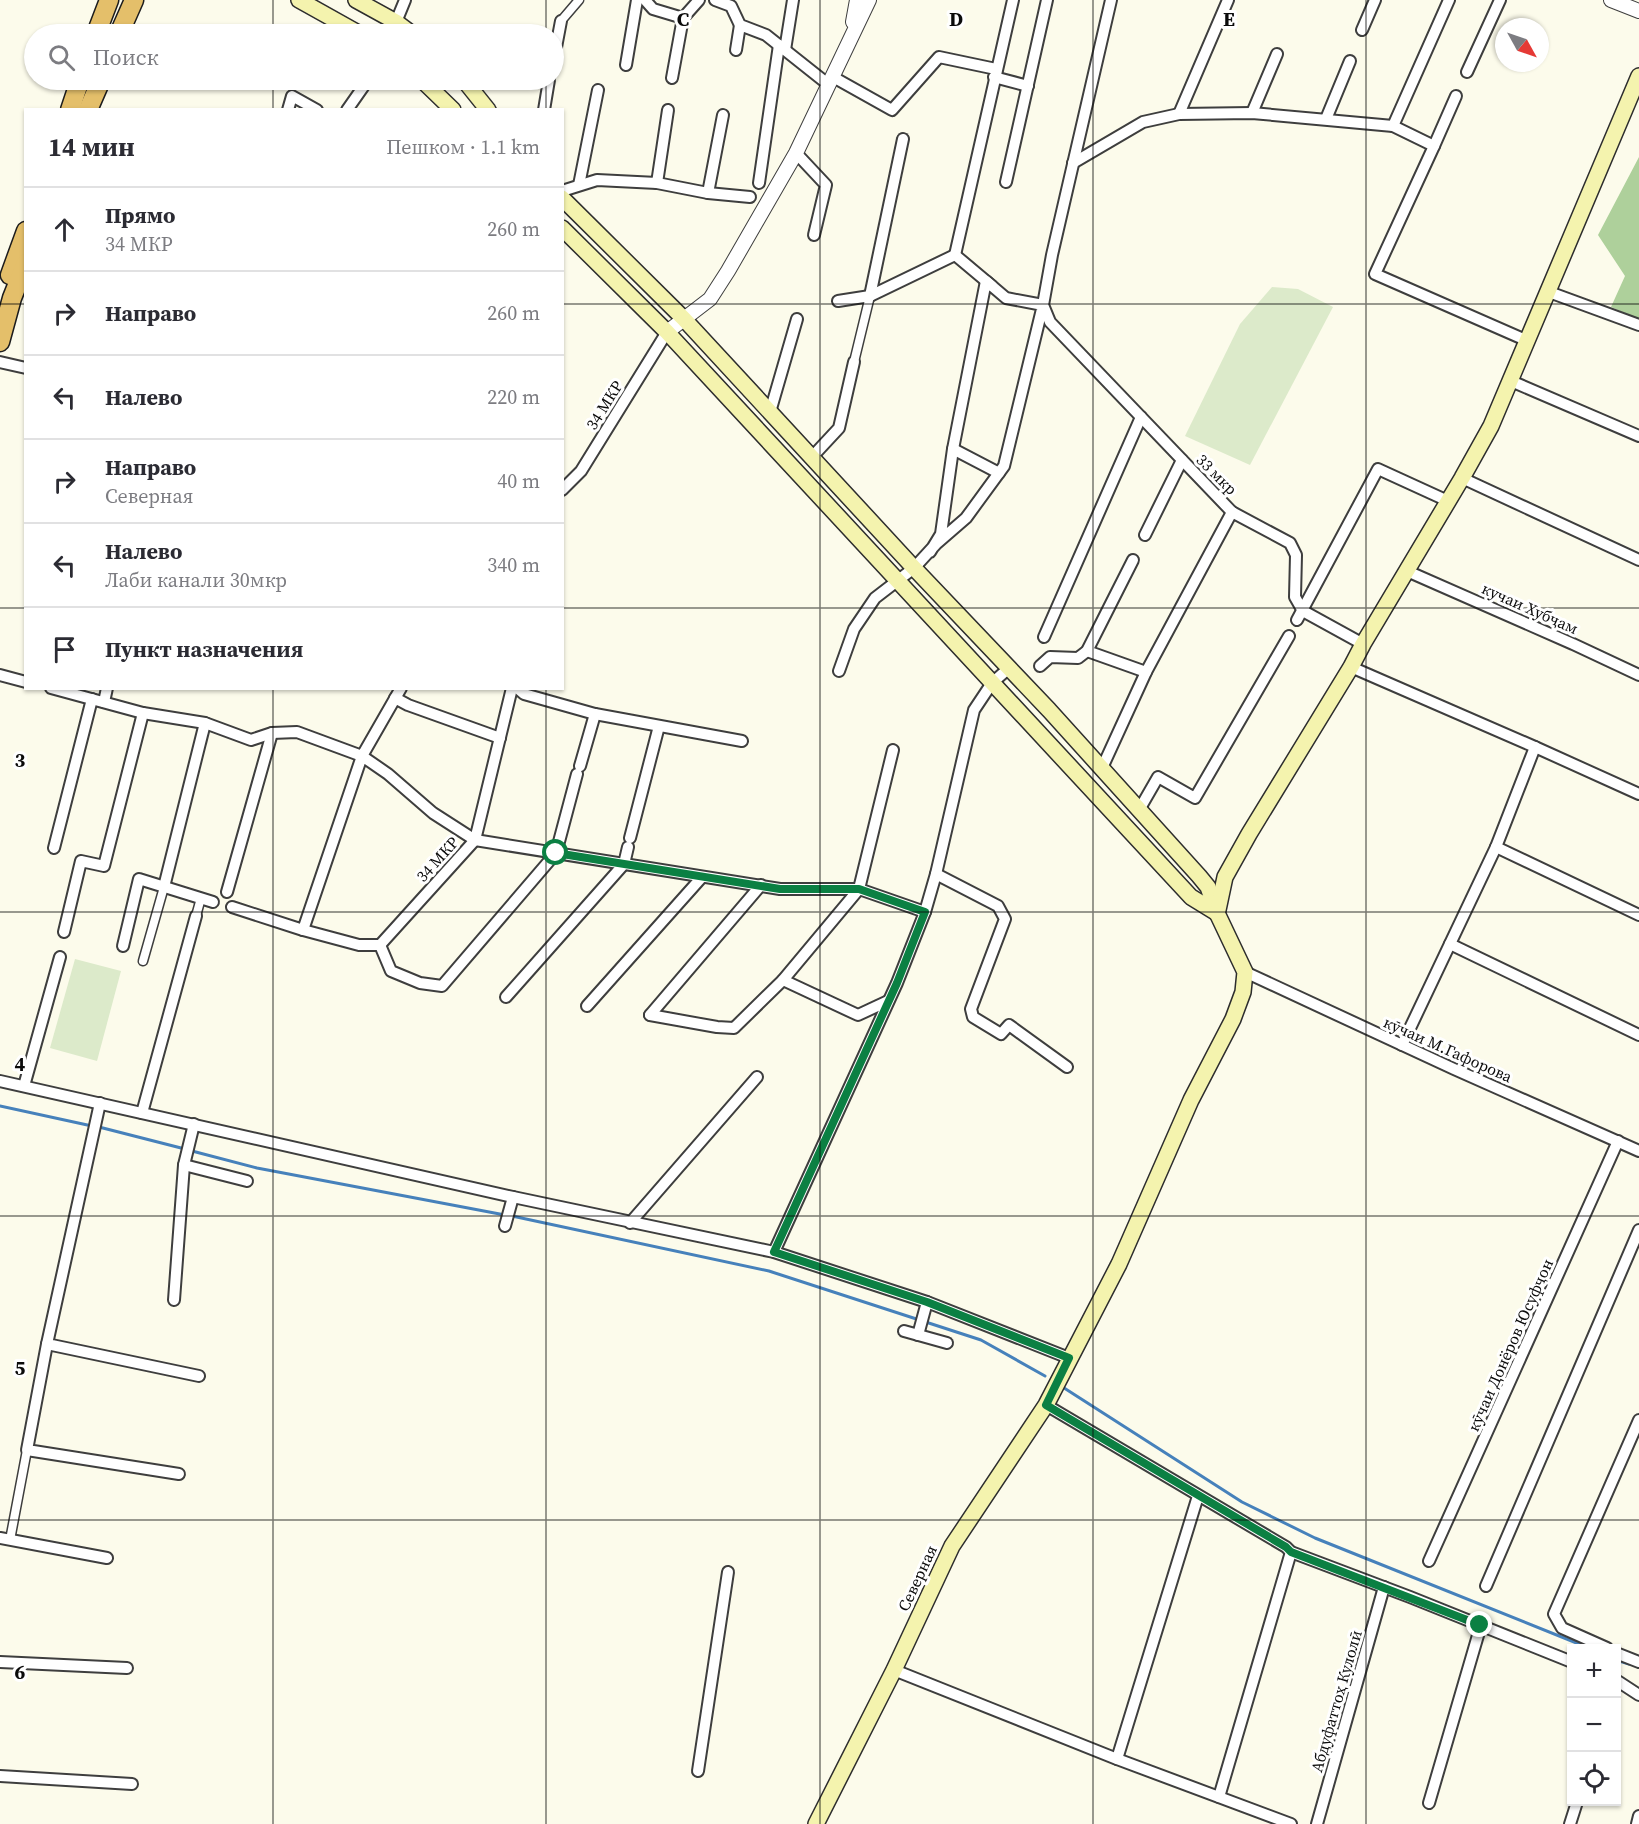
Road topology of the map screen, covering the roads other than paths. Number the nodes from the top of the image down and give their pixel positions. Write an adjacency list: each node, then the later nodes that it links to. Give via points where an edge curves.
1 (109, 0): 27 (highway)
2 (134, 0): 28 (highway)
3 (299, 0): 29 (main road)
4 (356, 0): 26 (main road)
5 (405, 0): 26 (street)
6 (579, 0): 25 (street)
7 (637, 0): 38 (street)
8 (645, 0): 24 (street, via 653,9)
9 (699, 0): 24 (street)
10 (715, 0): 22 (street)
11 (793, 0): 34 (street)
12 (857, 0): 43 (street)
13 (869, 0): 43 (street)
14 (1012, 0): 40 (street)
15 (1047, 0): 44 (street)
16 (1111, 0): 70 (street)
17 (1228, 0): 63 (street)
18 (1375, 0): 33 (street)
19 (1449, 0): 66 (street)
20 (1500, 0): 39 (street)
21 (1611, 0): 23 (street)
22 (732, 3): 32 (street)
23 (1639, 11)
24 (683, 18): 42 (street)
25 (561, 21): 31 (street)
26 (396, 22): 30 (main road)
27 (100, 24)
28 (123, 24)
29 (342, 24)
30 (399, 24)
31 (560, 24)
32 (740, 25): 34 (street, via 766,35); 35 (street)
33 (1362, 30)
34 (782, 48): 43 (street); 73 (street)
35 (735, 50)
36 (1277, 54): 62 (street)
37 (1350, 61): 65 (street)
38 (626, 65)
39 (1467, 72)
40 (995, 73): 43 (street, via 939,57 892,110); 44 (street); 82 (street)
41 (1639, 76): 85 (main road)
42 (672, 78)
43 (831, 81): 69 (street)
44 (1028, 86): 71 (street)
45 (77, 90): 53 (highway)
46 (97, 90): 54 (highway)
47 (361, 90): 57 (street)
48 (432, 90): 58 (main road)
49 (472, 90): 59 (main road)
50 (547, 90): 60 (street)
51 (598, 90): 74 (street)
52 (1456, 96): 68 (street)
53 (71, 108)
54 (89, 108)
55 (289, 108): 56 (street, via 292,96)
56 (313, 108)
57 (349, 108)
58 (451, 108)
59 (486, 108)
60 (544, 108)
61 (668, 110): 72 (street)
62 (1252, 113): 63 (street); 65 (street)
63 (1179, 114): 70 (street, via 1143,122)
64 (723, 115): 76 (street)
65 (1326, 119): 66 (street)
66 (1393, 126): 68 (street)
67 (903, 140): 86 (street)
68 (1434, 146): 94 (street, via 1375,274)
69 (796, 153): 80 (street, via 826,185); 90 (street, via 710,299)
70 (1073, 163): 89 (street)
71 (1006, 182)
72 (657, 183): 74 (street, via 597,180); 76 (street)
73 (759, 183)
74 (579, 185): 75 (street)
75 (564, 190)
76 (708, 193): 77 (street)
77 (750, 197)
78 (564, 200): 90 (main road)
79 (564, 230): 93 (main road)
80 (814, 235)
81 (24, 236): 88 (highway)
82 (955, 255): 84 (street); 86 (street)
83 (24, 268): 95 (highway)
84 (986, 281): 89 (street, via 1006,298); 103 (street)
85 (1549, 292): 92 (street); 94 (main road)
86 (870, 296): 87 (street); 97 (street)
87 (838, 301)
88 (0, 304)
89 (1043, 305): 101 (street, 33 мкр, via 1050,322); 106 (street)
90 (684, 319): 93 (street); 100 (main road)
91 (796, 319): 100 (street)
92 (1639, 325)
93 (667, 332): 108 (street, 34 МКР, via 581,471); 117 (main road)
94 (1528, 341): 99 (main road)
95 (0, 342)
96 (0, 362): 98 (street)
97 (854, 362): 104 (street, via 839,428)
98 (21, 367)
99 (1511, 381): 102 (street); 107 (main road)
100 (770, 412): 104 (main road)
101 (1141, 417): 105 (street, 33 мкр); 120 (street)
102 (1639, 436)
103 (953, 449): 106 (street); 112 (street, via 941,534)
104 (812, 457): 115 (main road)
105 (1182, 460): 110 (street, 33 мкр); 111 (street)
106 (999, 473): 112 (street, via 966,518)
107 (1462, 478): 109 (main road); 114 (street)
108 (564, 488)
109 (1448, 501): 116 (main road); 118 (street, via 1378,469)
110 (1232, 512): 118 (street, 33 мкр, via 1290,543 1296,555 1295,597); 127 (street)
111 (1145, 535)
112 (930, 552): 115 (street)
113 (1132, 560): 122 (street)
114 (1639, 560)
115 (914, 568): 117 (street); 125 (main road)
116 (1407, 570): 121 (main road); 129 (street, кучаи Хубҷам)
117 (895, 581): 126 (street, via 874,598 854,628); 131 (main road)
118 (1300, 616): 121 (street)
119 (1289, 636): 151 (street, via 1195,798 1158,777)
120 (1044, 637)
121 (1363, 644): 124 (main road)
122 (1087, 651): 123 (street, via 1078,658 1050,657); 127 (street)
123 (1040, 666)
124 (1351, 667): 146 (street); 162 (main road)
125 (1009, 668): 131 (street); 149 (main road)
126 (839, 670)
127 (1146, 672): 149 (street)
128 (0, 675): 130 (street)
129 (1639, 675)
130 (24, 681)
131 (992, 683): 157 (main road); 159 (street, via 974,710)
132 (58, 690): 137 (street)
133 (107, 690): 138 (street)
134 (512, 690): 144 (street)
135 (519, 690): 140 (street)
136 (398, 693): 144 (street, via 408,705); 148 (street)
137 (92, 699): 138 (street); 155 (street)
138 (104, 702): 139 (street)
139 (143, 713): 141 (street); 175 (street, via 104,866 81,861)
140 (595, 714): 142 (street); 156 (street)
141 (206, 723): 143 (street, via 251,740); 164 (street)
142 (659, 726): 145 (street); 158 (street)
143 (272, 733): 148 (street, via 297,732); 166 (street)
144 (500, 738): 152 (street)
145 (742, 741)
146 (1535, 747): 150 (street); 154 (street)
147 (893, 750): 165 (street)
148 (362, 756): 152 (street, via 433,813); 174 (street)
149 (1102, 768): 151 (main road)
150 (1639, 794)
151 (1139, 810): 153 (main road)
152 (475, 840): 156 (street, 34 МКР); 177 (street, 34 МКР)
153 (1171, 845): 157 (main road); 160 (main road)
154 (1496, 847): 172 (street); 176 (street)
155 (54, 848)
156 (556, 853): 158 (street, 34 МКР); 177 (street, via 442,987 391,971)
157 (1155, 859): 171 (main road, via 1191,897)
158 (624, 864): 161 (street, 34 МКР); 183 (street)
159 (936, 874): 170 (street); 188 (street, via 998,906 1005,919 971,1009 973,1017 1001,1034 1010,1025)
160 (1199, 876): 162 (main road, via 1207,880); 171 (main road, via 1209,887)
161 (702, 877): 163 (street, 34 МКР); 185 (street)
162 (1224, 877): 171 (main road)
163 (761, 885): 165 (street, 34 МКР, via 780,889); 182 (street, via 650,1015 734,1028)
164 (164, 887): 167 (street); 178 (street, via 139,879); 180 (street)
165 (859, 889): 170 (street, 34 МКР); 182 (street)
166 (227, 892)
167 (201, 898): 168 (street); 173 (street)
168 (213, 902)
169 (232, 907): 174 (street)
170 (925, 912): 184 (street)
171 (1217, 913): 181 (main road)
172 (1639, 915)
173 (196, 916): 193 (street)
174 (303, 930): 177 (street, via 359,945)
175 (64, 932)
176 (1450, 944): 186 (street); 187 (street)
177 (381, 945)
178 (123, 946)
179 (60, 957): 191 (street)
180 (143, 961)
181 (1245, 972): 187 (street, кӯчаи М.Гафорова); 210 (main road, Северная, via 1243,992 1233,1019 1191,1100 1119,1264)
182 (783, 980): 184 (street, via 858,1014)
183 (506, 997)
184 (888, 1001): 203 (street)
185 (587, 1006)
186 (1639, 1035)
187 (1402, 1045): 195 (street, кӯчаи М.Гафорова)
188 (1067, 1067)
189 (757, 1077): 200 (street)
190 (0, 1081): 191 (street)
191 (24, 1086): 192 (street)
192 (100, 1103): 193 (street); 209 (street)
193 (142, 1113): 194 (street)
194 (194, 1124): 197 (street); 199 (street)
195 (1618, 1141): 196 (street, кӯчаи М.Гафорова); 220 (street, кӯчаи Донёров Юсуфҷон)
196 (1639, 1151)
197 (184, 1165): 198 (street); 204 (street)
198 (247, 1182)
199 (513, 1197): 200 (street); 201 (street)
200 (630, 1222): 203 (street)
201 (505, 1226)
202 (1639, 1230): 222 (street)
203 (774, 1252): 205 (street)
204 (174, 1300)
205 (927, 1302): 206 (street); 210 (street)
206 (920, 1326): 207 (street); 208 (street)
207 (903, 1331)
208 (947, 1343)
209 (47, 1344): 211 (street); 214 (street)
210 (1069, 1358): 212 (main road, Северная)
211 (199, 1376)
212 (1046, 1405): 216 (street); 231 (main road, Северная, via 952,1546)
213 (1639, 1420): 225 (street, via 1554,1614 1562,1628)
214 (27, 1450): 215 (street); 217 (street)
215 (179, 1474)
216 (1198, 1496): 218 (street); 234 (street)
217 (5, 1539): 219 (street)
218 (1291, 1552): 223 (street); 238 (street)
219 (107, 1557)
220 (1429, 1561)
221 (728, 1572): 235 (street)
222 (1486, 1586)
223 (1384, 1587): 224 (street); 244 (street, Абдуфаттоҳ Кулолӣ)
224 (1480, 1625): 227 (street); 239 (street)
225 (1597, 1644)
226 (1621, 1655): 229 (street)
227 (1567, 1660)
228 (0, 1662): 230 (street)
229 (1639, 1662)
230 (127, 1668)
231 (894, 1670): 234 (street); 242 (main road, Северная)
232 (1621, 1683): 233 (street)
233 (1639, 1695)
234 (1117, 1759): 238 (street)
235 (698, 1771)
236 (0, 1776): 237 (street)
237 (132, 1784)
238 (1219, 1797): 243 (street)
239 (1429, 1803)
240 (1576, 1806): 245 (street)
241 (1639, 1816): 246 (street)
242 (816, 1824)
243 (1292, 1824)
244 (1317, 1824)
245 (1570, 1824)
246 (1637, 1824)

